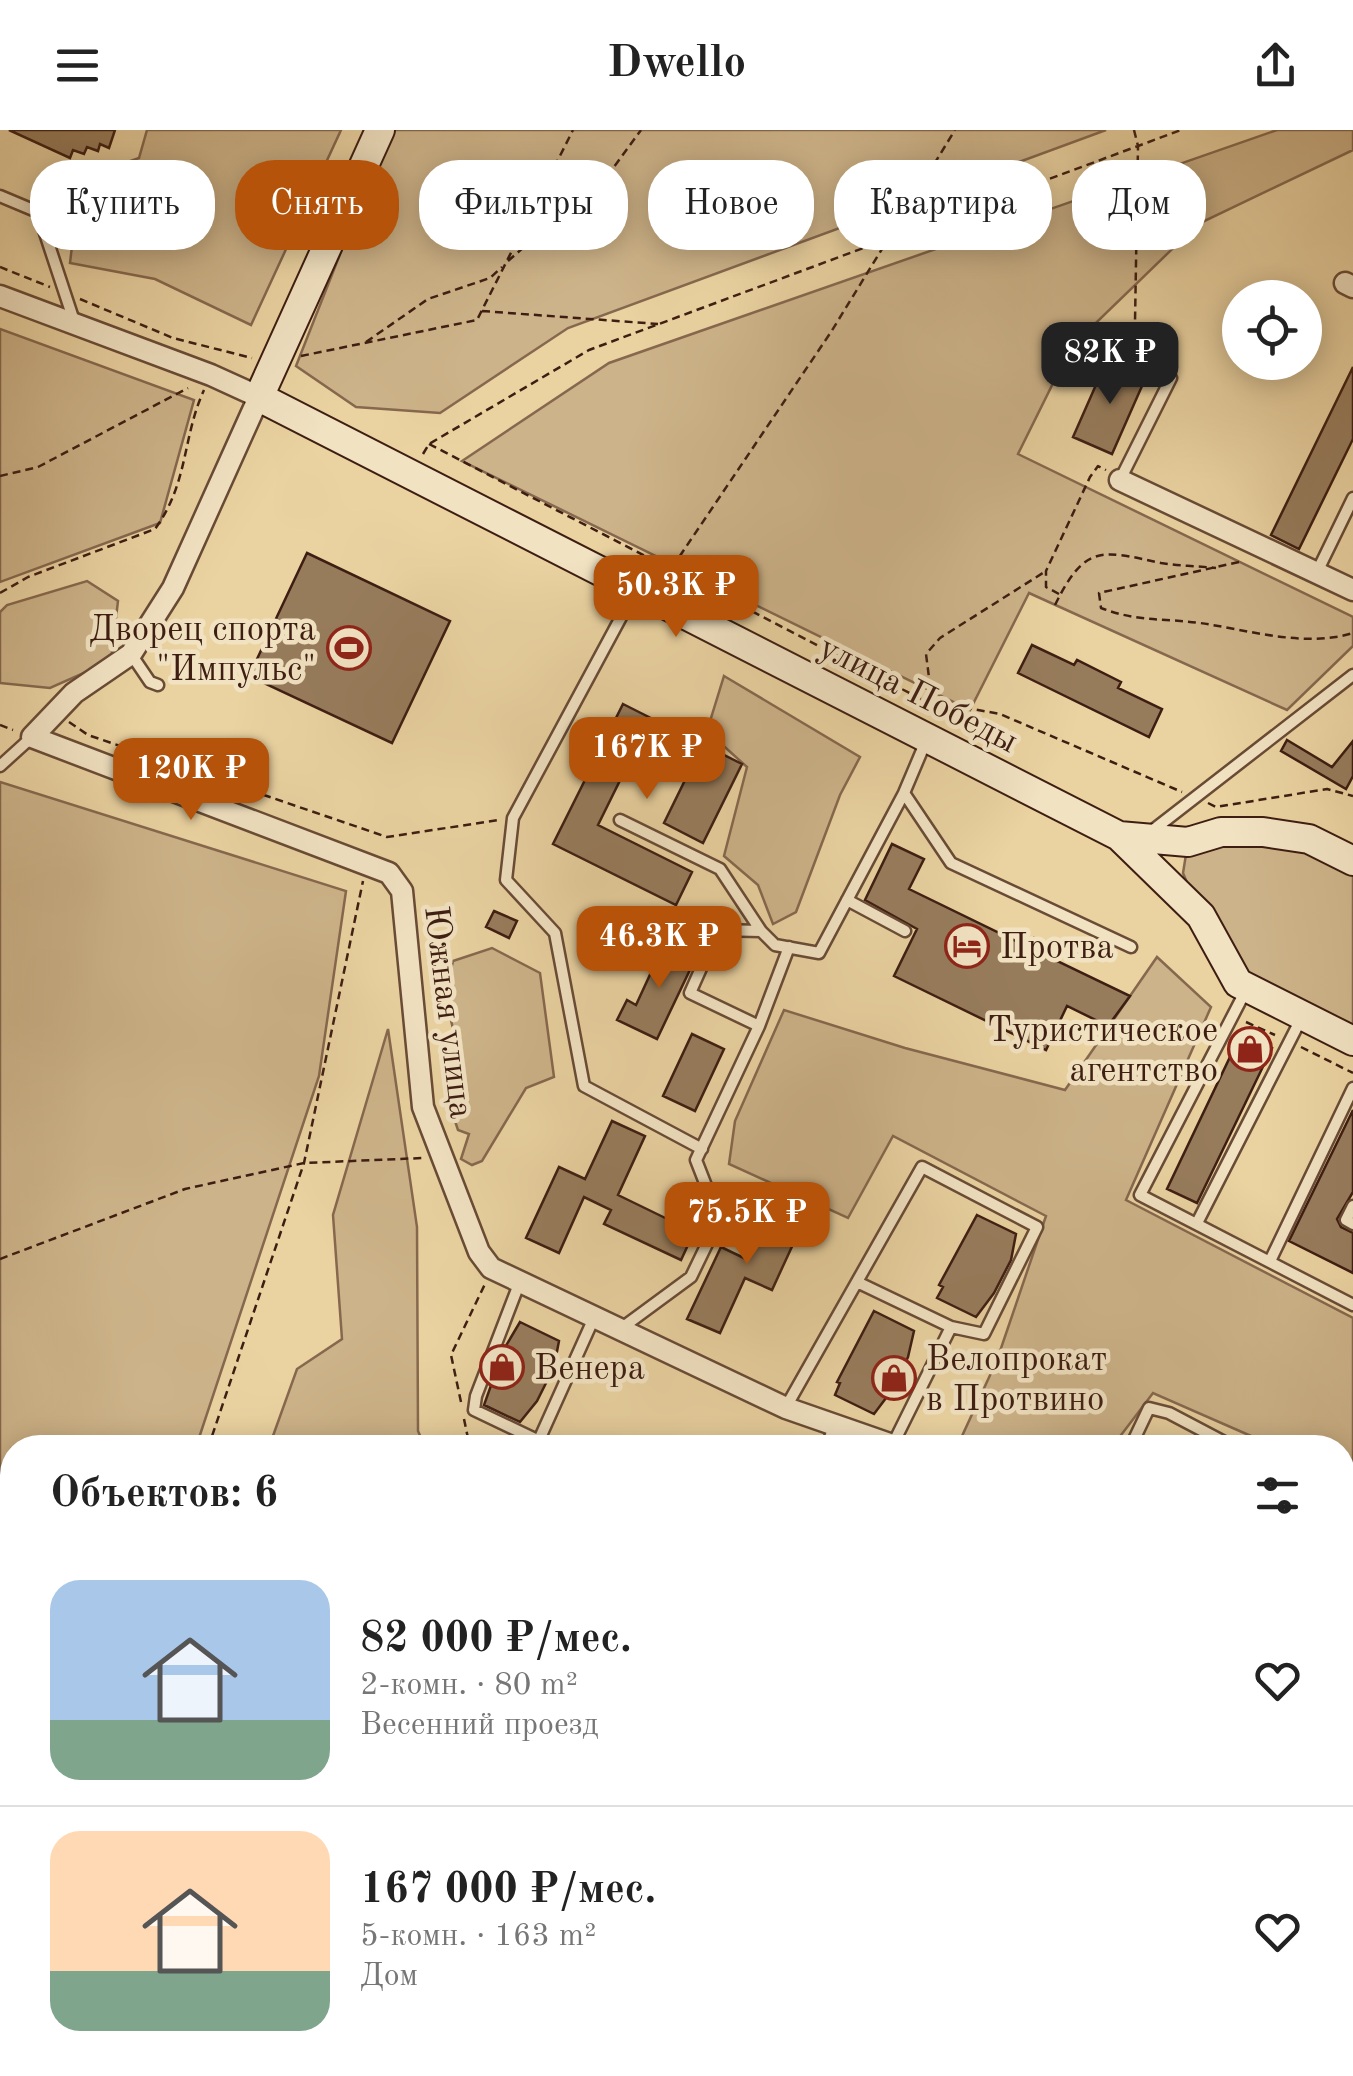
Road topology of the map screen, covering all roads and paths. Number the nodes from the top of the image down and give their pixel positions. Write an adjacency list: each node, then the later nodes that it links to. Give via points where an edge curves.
1 (380, 130): 25 (street)
2 (573, 130): 13 (path)
3 (641, 130): 13 (path, via 611,171)
4 (955, 130): 8 (path)
5 (1134, 130): 7 (path)
6 (1181, 130): 7 (path)
7 (1138, 146): 9 (path); 24 (path, via 1135,322)
8 (936, 160)
9 (1052, 178)
10 (0, 196): 15 (lane, via 38,212)
11 (856, 250): 18 (path)
12 (881, 250): 35 (path)
13 (506, 263): 17 (path); 20 (path, via 490,278 428,299)
14 (0, 267): 15 (path)
15 (62, 291): 19 (lane); 22 (path, via 173,338)
16 (0, 296): 19 (street)
17 (482, 312): 18 (path); 20 (path, via 477,320)
18 (659, 324): 26 (path, via 590,350)
19 (76, 325): 23 (street)
20 (362, 345): 21 (path)
21 (311, 356)
22 (252, 358)
23 (211, 375): 25 (street); 27 (path, via 38,467); 37 (path, via 196,408 182,478 155,529)
24 (1171, 378): 29 (lane)
25 (259, 397): 28 (street, улица Победы); 41 (street, via 173,588)
26 (429, 444): 28 (path); 35 (path)
27 (0, 476)
28 (410, 476): 35 (street, улица Победы)
29 (1120, 480): 33 (path, via 1098,466); 34 (street)
30 (1353, 498): 34 (lane)
31 (1239, 562): 32 (path)
32 (1222, 568): 38 (path, via 1096,553 1077,567); 40 (path, via 1099,592 1101,608 1130,619 1329,640)
33 (1046, 571): 38 (path, via 1046,587); 44 (path, via 940,638 926,654)
34 (1317, 572): 36 (street)
35 (653, 585): 44 (path); 47 (street, улица Победы); 52 (lane)
36 (1353, 590)
37 (0, 593)
38 (1060, 595): 39 (path)
39 (1055, 605)
40 (1353, 633)
41 (132, 654): 43 (lane); 45 (street)
42 (1353, 675): 51 (lane)
43 (158, 685)
44 (932, 702): 51 (path, via 1000,714)
45 (55, 712): 46 (street); 52 (path, via 88,734 388,838)
46 (32, 737): 48 (lane); 57 (street)
47 (927, 740): 49 (lane); 54 (street, улица Победы)
48 (0, 766)
49 (904, 793): 58 (lane); 63 (lane, via 950,864)
50 (1353, 796): 51 (path, via 1327,789 1216,806)
51 (1193, 797): 54 (lane)
52 (512, 818): 69 (lane, via 506,880 554,933 584,1086)
53 (620, 820): 60 (lane, via 720,869)
54 (1131, 837): 55 (street, улица Победы); 59 (street, улица Победы)
55 (1188, 842): 56 (street, улица Победы, via 1221,832 1263,832 1309,840); 59 (street, via 1184,873)
56 (1353, 861)
57 (366, 862): 70 (street, Южная улица, via 390,873 402,891 422,1107); 71 (path)
58 (847, 900): 61 (lane); 62 (lane, via 819,953)
59 (1201, 916): 64 (street, улица Победы, via 1238,984)
60 (761, 930): 62 (lane); 66 (lane, via 718,930 690,993)
61 (906, 931)
62 (789, 947): 66 (lane)
63 (1132, 947)
64 (1247, 988): 65 (street, улица Победы); 73 (lane, via 1140,1196)
65 (1303, 1016): 67 (street, улица Победы); 73 (lane)
66 (760, 1026): 69 (lane)
67 (1353, 1040)
68 (1353, 1088): 76 (lane)
69 (702, 1149): 83 (lane, via 696,1160 719,1220 691,1277)
70 (440, 1157): 71 (path); 77 (street, Южная улица)
71 (304, 1163): 75 (path, via 186,1190); 86 (path)
72 (1353, 1206): 74 (lane, via 1346,1220)
73 (1196, 1223): 76 (lane)
74 (1353, 1224)
75 (0, 1259)
76 (1270, 1261): 80 (lane)
77 (491, 1268): 79 (street); 87 (path, via 451,1355)
78 (857, 1282): 82 (lane); 82 (lane, via 922,1167 1038,1227 984,1334); 84 (lane)
79 (519, 1284): 81 (street); 88 (lane, via 474,1410)
80 (1353, 1305)
81 (594, 1320): 83 (street); 89 (lane)
82 (951, 1327): 92 (lane)
83 (618, 1330): 84 (street)
84 (786, 1408): 85 (street)
85 (834, 1425): 90 (lane); 91 (street)
86 (212, 1435)
87 (467, 1435)
88 (528, 1435)
89 (541, 1435)
90 (831, 1435)
91 (864, 1435)
92 (902, 1435)
93 (1136, 1435): 94 (lane, via 1150,1408)
94 (1211, 1435)

